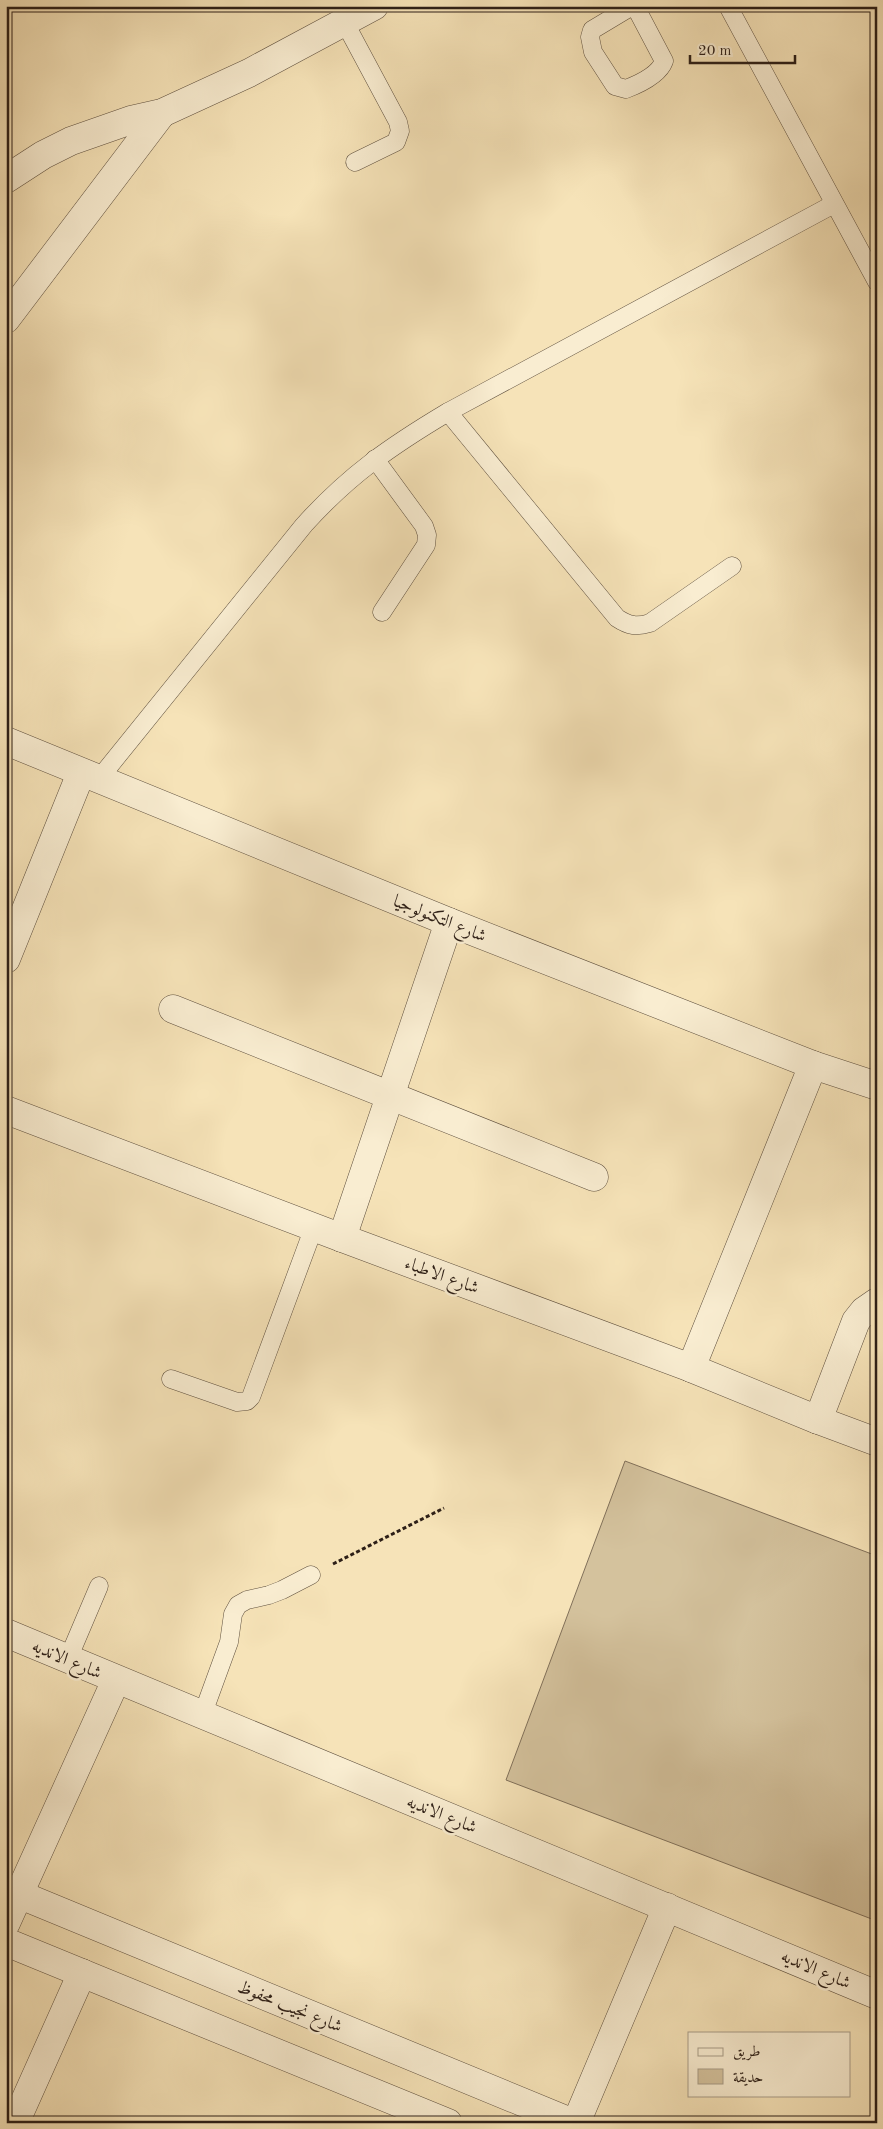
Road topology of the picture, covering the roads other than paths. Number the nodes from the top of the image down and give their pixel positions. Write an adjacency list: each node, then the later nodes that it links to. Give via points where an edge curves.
1 (374, 6): 4 (street)
2 (634, 6): 2 (lane, via 592,30 590,37 592,52 615,86 626,89 656,72 664,61)
3 (728, 6): 8 (lane)
4 (345, 23): 5 (street); 6 (lane, via 400,131 396,142)
5 (162, 114): 7 (street, via 131,120 71,140); 10 (street)
6 (355, 162)
7 (6, 179)
8 (834, 204): 9 (lane); 11 (lane)
9 (877, 282)
10 (6, 319)
11 (448, 412): 12 (lane); 13 (lane, via 617,618 628,624 650,623)
12 (375, 459): 14 (lane, via 424,526 427,535 426,545); 16 (lane, via 333,494 304,526)
13 (732, 566)
14 (382, 612)
15 (6, 741): 16 (street, شارع التكنولوجيا)
16 (89, 776): 17 (street, شارع التكنولوجيا); 18 (street)
17 (450, 922): 20 (street, شارع التكنولوجيا); 22 (street)
18 (9, 943)
19 (173, 1009): 22 (street)
20 (813, 1064): 21 (street, شارع التكنولوجيا); 28 (street)
21 (877, 1086)
22 (391, 1096): 24 (street); 26 (street)
23 (6, 1110): 25 (street, شارع الاطباء)
24 (594, 1177)
25 (314, 1227): 26 (street, شارع الاطباء); 29 (lane, via 251,1397 237,1402)
26 (342, 1238): 28 (street, شارع الاطباء)
27 (877, 1302): 30 (street, via 856,1321)
28 (691, 1368): 30 (street, شارع الاطباء)
29 (171, 1379)
30 (818, 1420): 31 (street, شارع الاطباء)
31 (877, 1442)
32 (311, 1575): 37 (lane, via 276,1593 238,1605 233,1614 232,1633)
33 (99, 1586): 35 (lane)
34 (6, 1633): 35 (street, شارع الانديه)
35 (68, 1658): 36 (street, شارع الانديه)
36 (116, 1680): 37 (street, شارع الانديه); 38 (street)
37 (202, 1716): 39 (street, شارع الانديه)
38 (12, 1892): 40 (street); 46 (street, شارع نجيب محفوظ)
39 (667, 1907): 43 (street, شارع الانديه); 46 (street)
40 (6, 1923)
41 (6, 1942): 42 (street)
42 (82, 1973): 44 (street); 45 (street)
43 (877, 1995)
44 (15, 2123)
45 (448, 2123)
46 (575, 2123)

